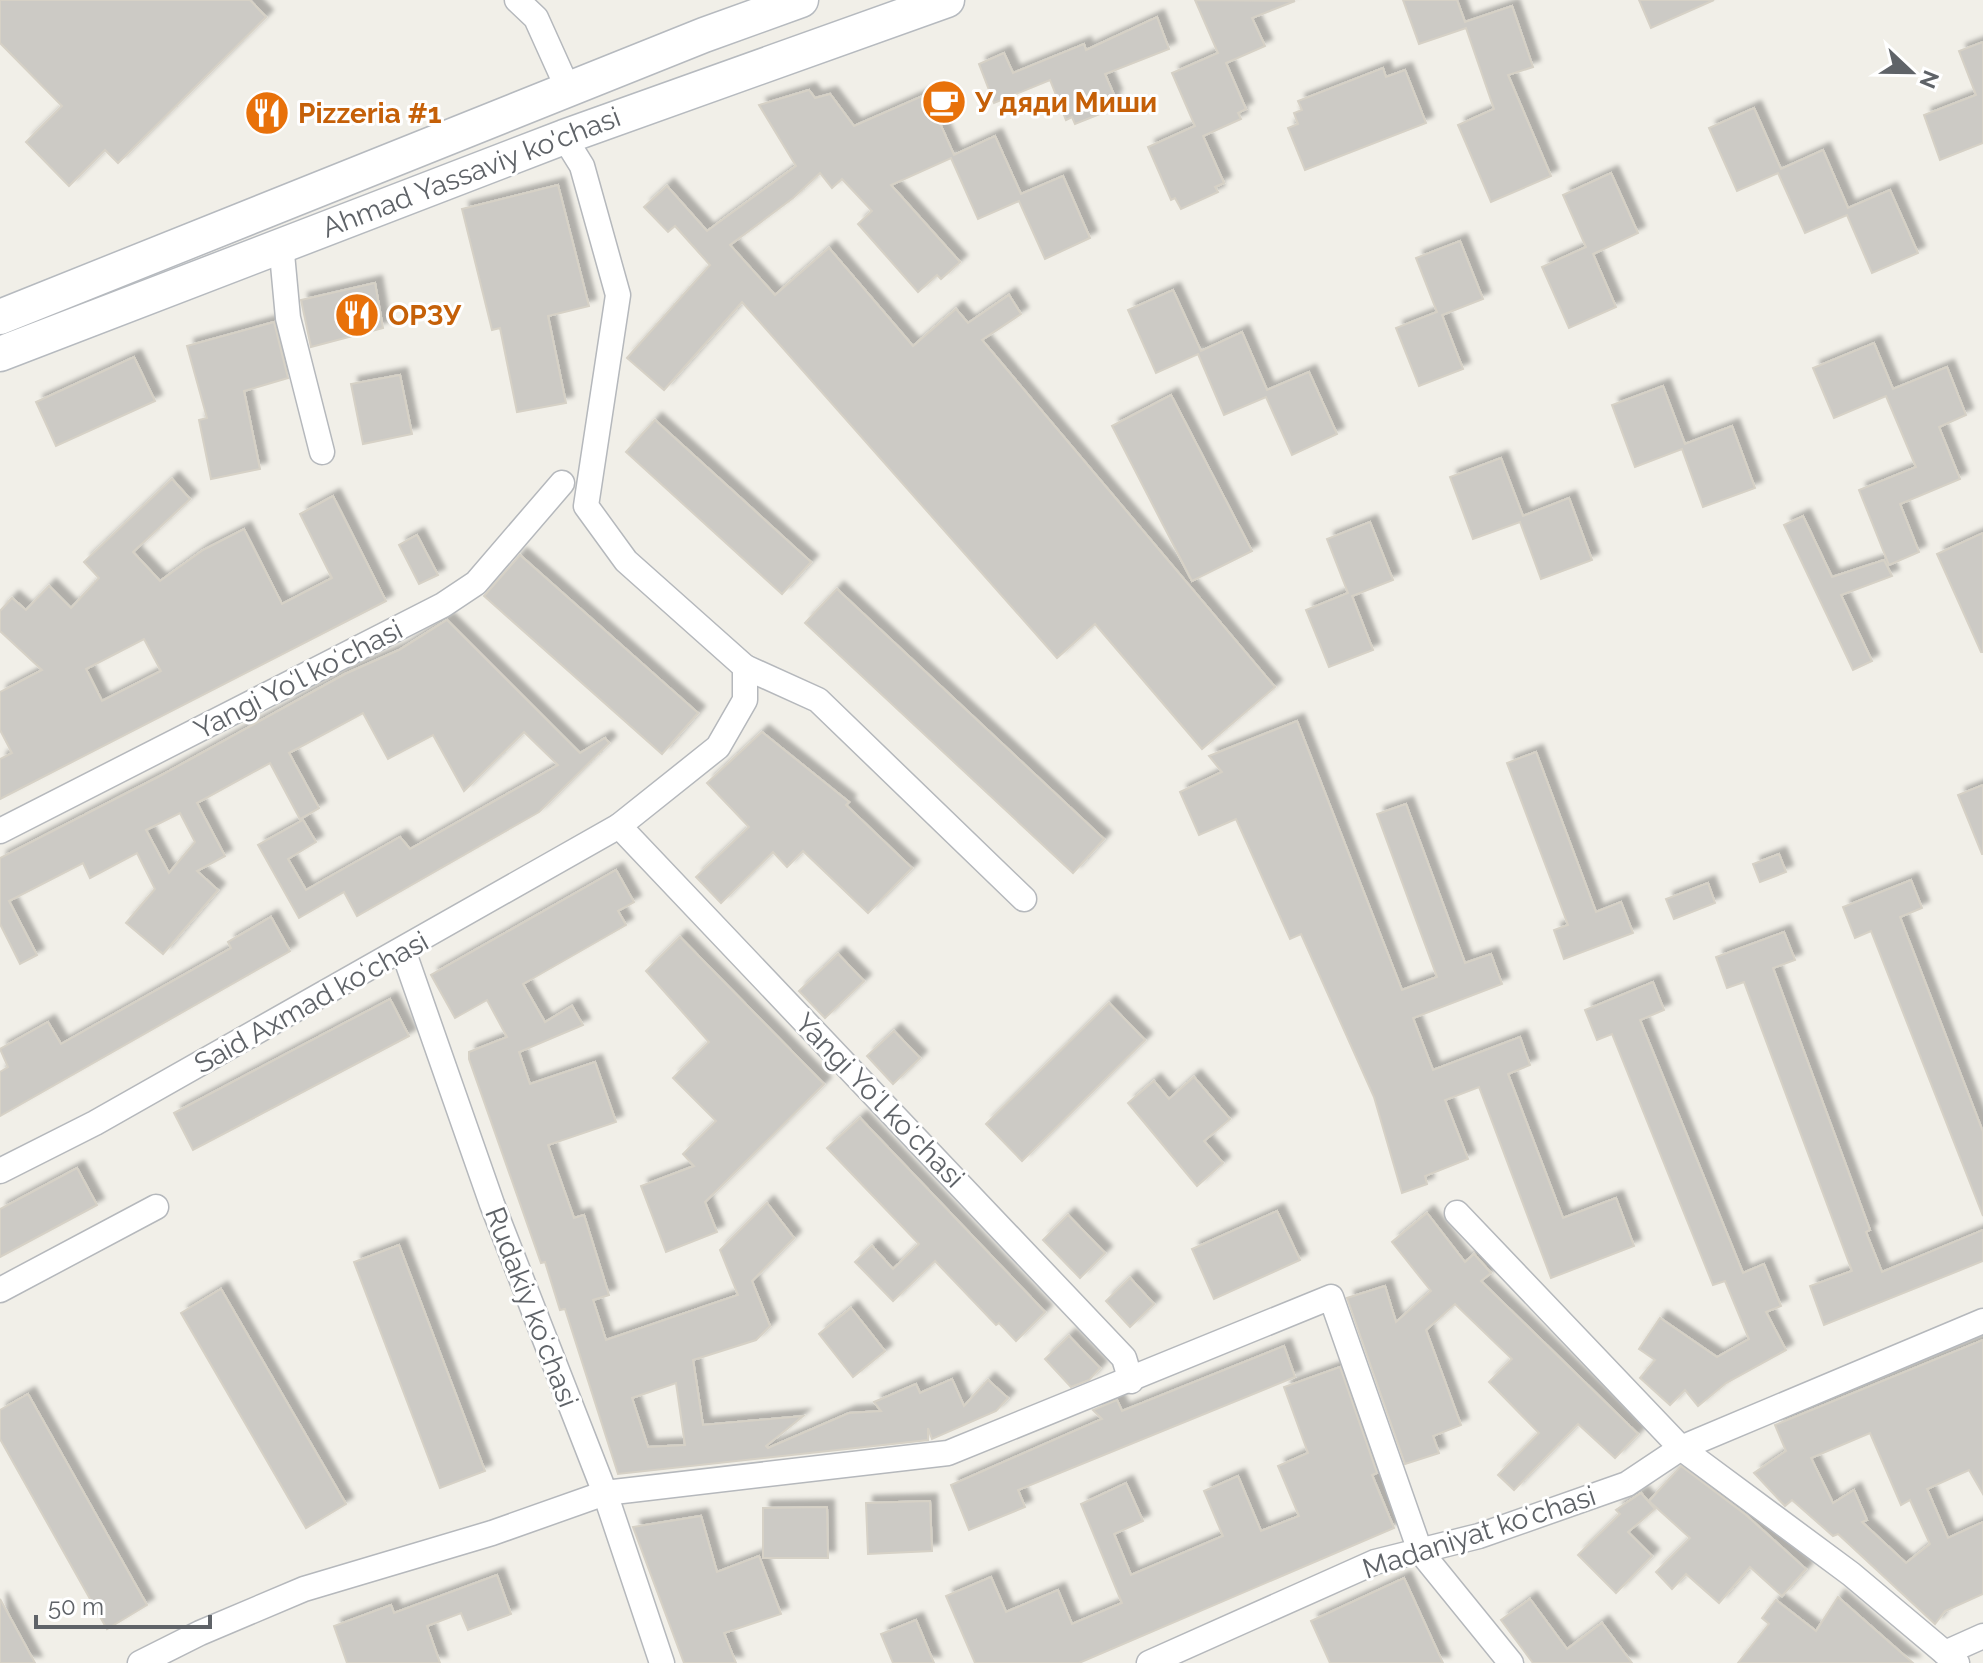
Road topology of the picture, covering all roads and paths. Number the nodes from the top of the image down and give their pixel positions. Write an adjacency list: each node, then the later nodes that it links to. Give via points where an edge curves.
1 (517, 0): 4 (street, via 536,18)
2 (801, 0): 4 (main road, Ahmad Yassaviy ko'chasi)
3 (947, 0): 5 (main road, Ahmad Yassaviy ko'chasi)
4 (568, 89): 7 (main road, Ahmad Yassaviy ko'chasi)
5 (564, 137): 6 (main road, Ahmad Yassaviy ko'chasi); 11 (street, via 582,166 618,295 586,506 626,561)
6 (281, 243): 8 (main road, Ahmad Yassaviy ko'chasi); 9 (street, via 288,318)
7 (0, 317)
8 (0, 354)
9 (322, 452)
10 (562, 483): 13 (street, Yangi Yoʻl koʻchasi, via 476,583 443,605)
11 (745, 667): 12 (street, Said Axmad koʻchasi, via 745,700 718,747); 14 (street, via 818,700)
12 (619, 826): 15 (street, Said Axmad koʻchasi); 21 (street, Yangi Yoʻl koʻchasi, via 1124,1358)
13 (0, 831)
14 (1024, 899)
15 (403, 950): 16 (street, Said Axmad koʻchasi); 23 (street, Rudakiy koʻchasi, via 492,1204)
16 (0, 1171)
17 (156, 1207): 19 (street)
18 (1457, 1213): 22 (street)
19 (0, 1290)
20 (1983, 1321): 22 (street, Madaniyat koʻchasi)
21 (1131, 1381): 23 (street, via 948,1453); 24 (street, via 1331,1297)
22 (1681, 1448): 24 (street, Madaniyat koʻchasi, via 1627,1484); 26 (street, via 1851,1574)
23 (605, 1493): 27 (street, via 304,1589); 28 (street, Rudakiy koʻchasi)
24 (1420, 1551): 29 (street, Madaniyat koʻchasi, via 1375,1562); 30 (street)
25 (1983, 1636): 26 (street)
26 (1951, 1658)
27 (140, 1663)
28 (662, 1663)
29 (1149, 1663)
30 (1511, 1663)

